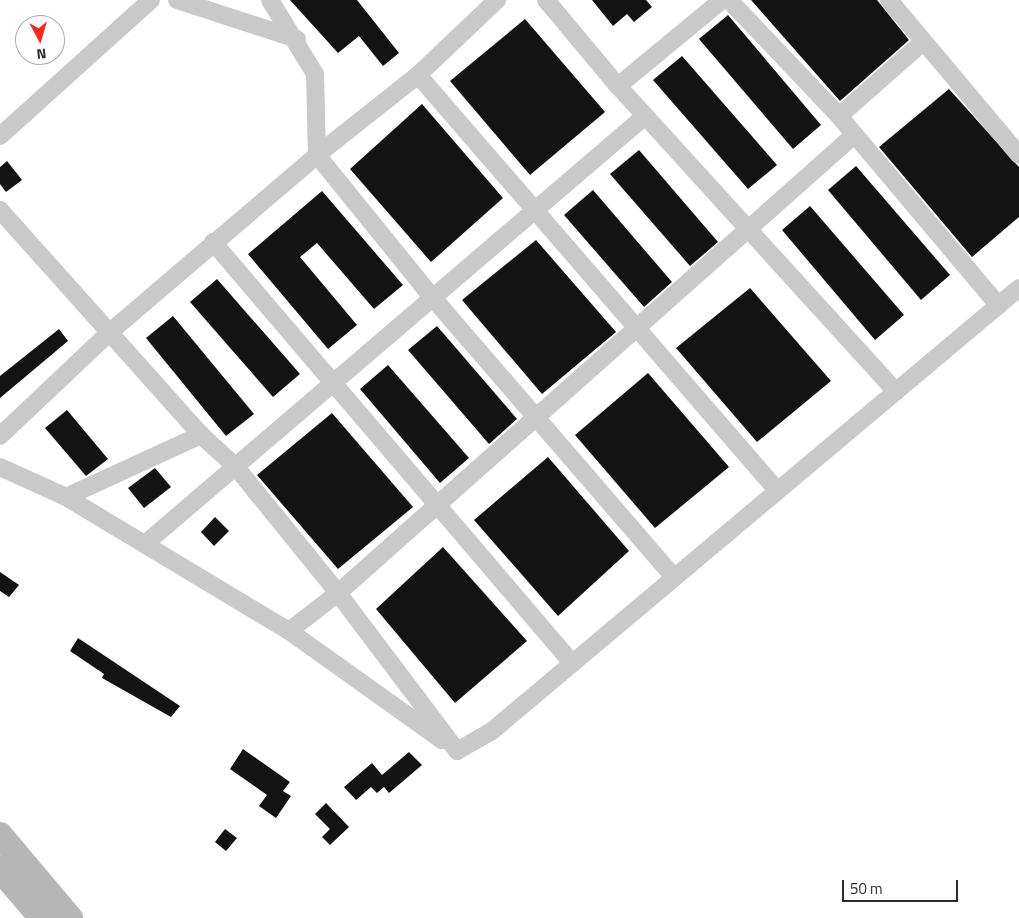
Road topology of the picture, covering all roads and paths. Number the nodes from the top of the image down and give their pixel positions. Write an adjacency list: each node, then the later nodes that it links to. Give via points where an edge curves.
1 (151, 0): 16 (street)
2 (177, 0): 9 (street)
3 (270, 0): 9 (street)
4 (497, 0): 11 (street)
5 (546, 0): 12 (street)
6 (722, 0): 12 (street)
7 (729, 0): 14 (street)
8 (889, 0): 10 (street)
9 (297, 40): 17 (street, via 315,74)
10 (923, 42): 14 (street); 18 (street)
11 (418, 75): 17 (street); 19 (street)
12 (618, 86): 13 (street)
13 (645, 116): 19 (street); 21 (street)
14 (839, 116): 15 (street)
15 (854, 135): 21 (street); 25 (street)
16 (0, 136)
17 (317, 155): 22 (street); 24 (street)
18 (1019, 155)
19 (537, 209): 24 (street); 26 (street)
20 (0, 210): 27 (street)
21 (749, 228): 26 (street); 29 (street)
22 (213, 242): 27 (street); 28 (street)
23 (1019, 288): 25 (street)
24 (434, 298): 28 (street); 30 (street)
25 (998, 306): 29 (street)
26 (638, 326): 30 (street); 35 (street)
27 (110, 332): 31 (street); 32 (street)
28 (332, 385): 34 (street); 37 (street)
29 (896, 392): 35 (street)
30 (537, 415): 37 (street); 39 (street)
31 (201, 434): 34 (street); 36 (street)
32 (0, 436)
33 (0, 467): 36 (street)
34 (236, 467): 38 (street); 40 (street)
35 (776, 489): 39 (street)
36 (66, 497): 38 (street)
37 (436, 504): 40 (street); 42 (street)
38 (146, 543): 41 (street)
39 (674, 577): 42 (street)
40 (338, 592): 41 (street); 43 (street)
41 (289, 630): 43 (street)
42 (572, 663): 43 (street, via 492,732)
43 (457, 751)
44 (0, 835): 47 (main road)
45 (0, 869): 46 (main road)
46 (42, 918)
47 (70, 918)

